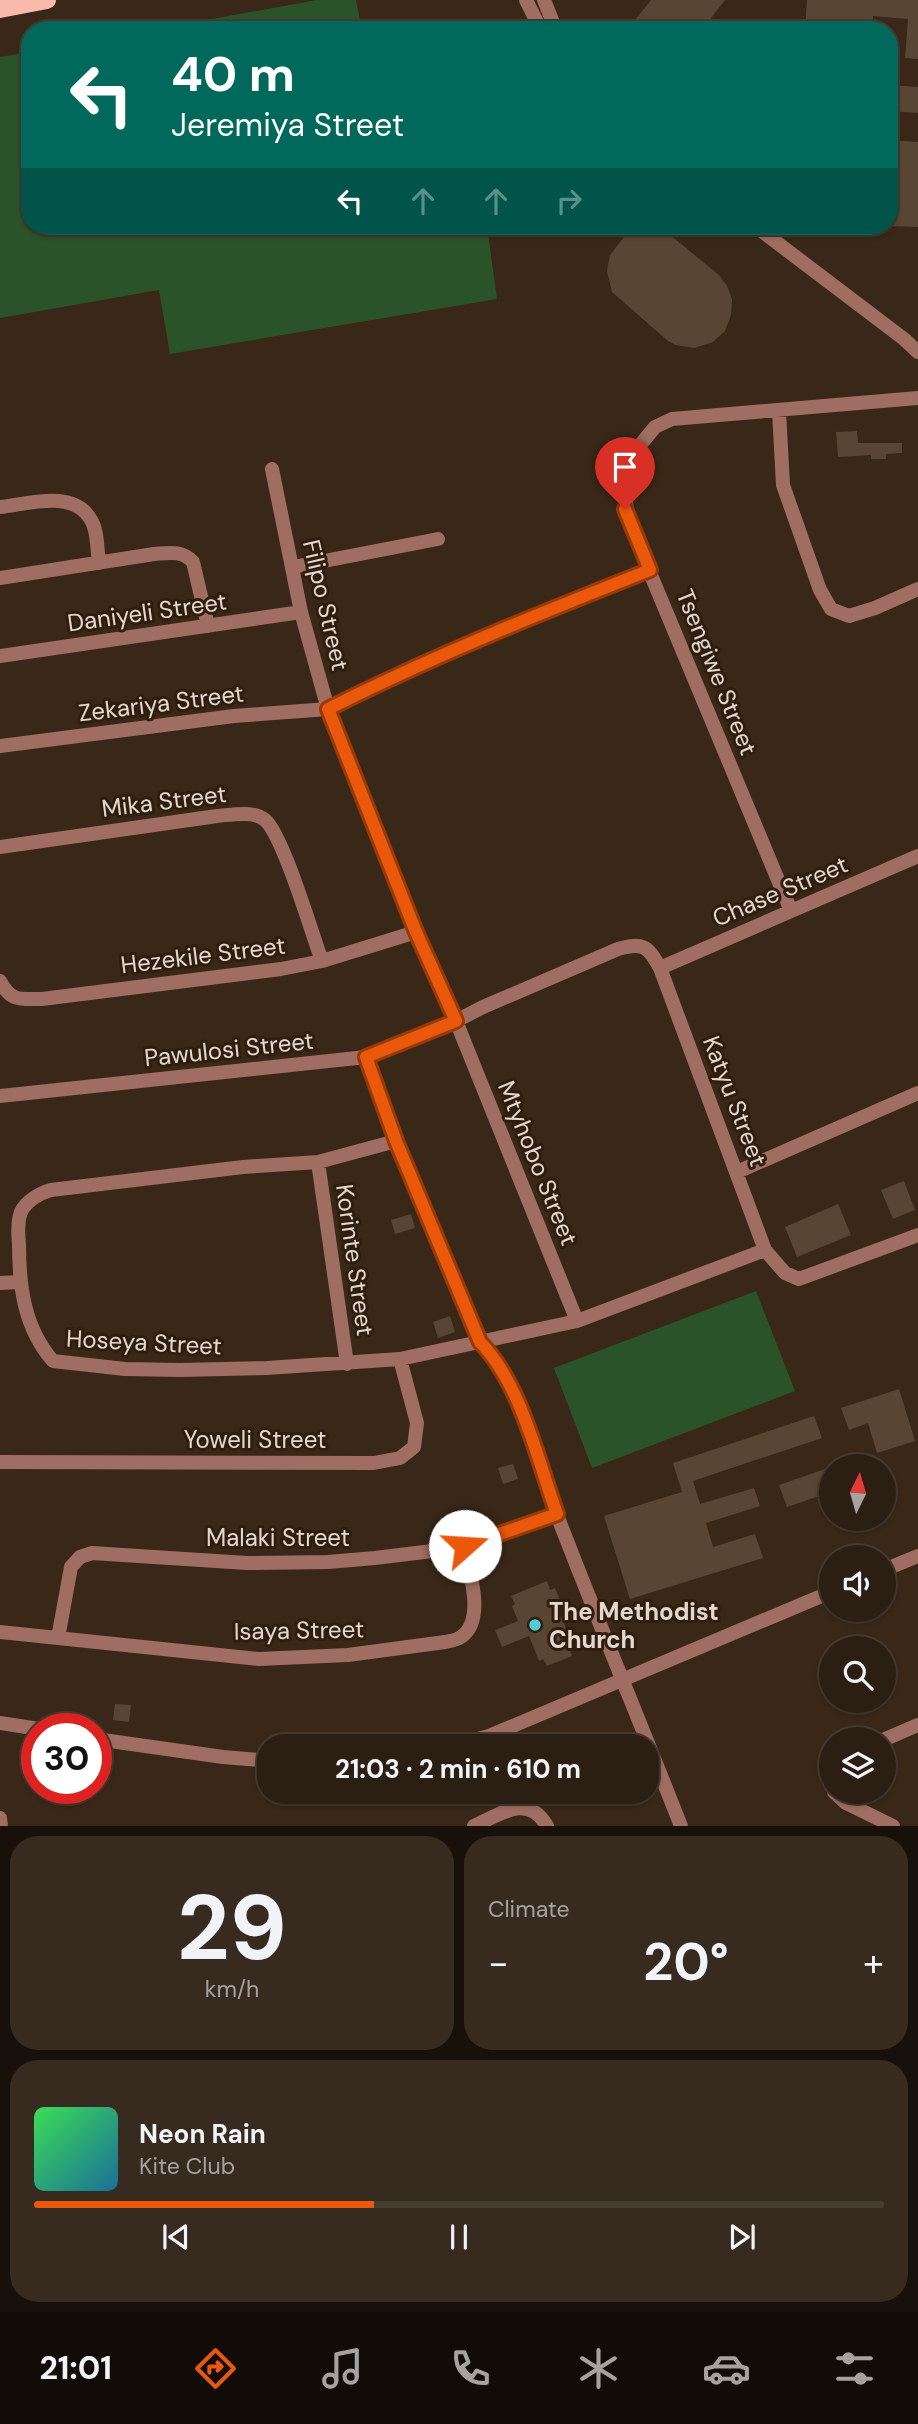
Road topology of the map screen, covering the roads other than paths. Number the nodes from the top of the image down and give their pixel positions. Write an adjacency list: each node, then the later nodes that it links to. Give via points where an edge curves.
1 (47, 0): 4 (main road)
2 (526, 0): 5 (street)
3 (544, 0): 6 (street)
4 (0, 9)
5 (536, 21)
6 (552, 21)
7 (767, 235): 8 (street)
8 (918, 352)
9 (918, 398): 10 (street, Tsengiwe Street)
10 (779, 411): 16 (street, Tsengiwe Street, via 672,419 646,436 624,501); 18 (street, via 785,492 831,609 849,616)
11 (272, 468): 15 (street, Filipo Street)
12 (0, 507): 14 (street, via 57,501 79,507 93,521)
13 (438, 539): 15 (street)
14 (99, 563): 17 (street); 20 (street, via 154,554 186,555 193,562)
15 (293, 567): 19 (street, Filipo Street)
16 (650, 570): 22 (street, via 425,661); 26 (street, Tsengiwe Street)
17 (0, 578)
18 (918, 589)
19 (300, 612): 20 (street, Daniyeli Street); 22 (street, Filipo Street)
20 (208, 626): 21 (street, Daniyeli Street)
21 (0, 656)
22 (328, 709): 23 (street, Zekariya Street, via 234,716); 27 (street, Filipo Street)
23 (0, 746)
24 (0, 847): 28 (street, Mika Street, via 251,814 266,820 277,839)
25 (918, 856): 26 (street, Chase Street)
26 (790, 911): 29 (street, Chase Street)
27 (416, 932): 28 (street, Hezekile Street); 31 (street, Filipo Street)
28 (322, 961): 30 (street, Hezekile Street, via 245,975 42,999 18,999 7,994)
29 (660, 968): 31 (street, Pawulosi Street, via 650,951 633,945 542,980); 37 (street, Katyu Street)
30 (0, 981)
31 (456, 1021): 32 (street, Pawulosi Street); 42 (street, Mtyhobo Street)
32 (366, 1057): 34 (street, Pawulosi Street); 35 (street)
33 (918, 1093): 37 (street)
34 (0, 1096)
35 (396, 1141): 36 (street, Hoseya Street); 43 (street)
36 (318, 1161): 40 (street, Hoseya Street, via 40,1194 22,1211 18,1227); 45 (street, Korinte Street)
37 (737, 1172): 39 (street, Katyu Street)
38 (918, 1235): 39 (street, via 799,1279 785,1273)
39 (765, 1250): 42 (street)
40 (19, 1282): 41 (street); 45 (street, Hoseya Street, via 32,1328 53,1361 125,1369)
41 (0, 1283)
42 (577, 1321): 43 (street)
43 (480, 1342): 44 (street, Hoseya Street); 47 (street, via 514,1390)
44 (400, 1359): 45 (street, Hoseya Street); 46 (street, Yoweli Street, via 417,1423 414,1447 400,1458 374,1462)
45 (346, 1364)
46 (0, 1462)
47 (557, 1514): 48 (street, Malaki Street); 54 (street)
48 (465, 1546): 53 (street, Malaki Street, via 328,1562 247,1563 92,1553 71,1567); 53 (street, Isaya Street, via 474,1617 460,1639 348,1655 260,1659)
49 (918, 1556): 50 (street)
50 (896, 1565)
51 (819, 1597): 54 (street)
52 (0, 1632): 53 (street, Isaya Street)
53 (58, 1637)
54 (623, 1679): 58 (street); 67 (street)
55 (0, 1723): 57 (street)
56 (918, 1725): 59 (street)
57 (21, 1726)
58 (494, 1734)
59 (896, 1734)
60 (112, 1741): 61 (street)
61 (257, 1759)
62 (849, 1804): 68 (street)
63 (0, 1818): 64 (street)
64 (1, 1825)
65 (474, 1825): 66 (street, via 527,1807)
66 (547, 1825)
67 (681, 1825)
68 (893, 1825)

